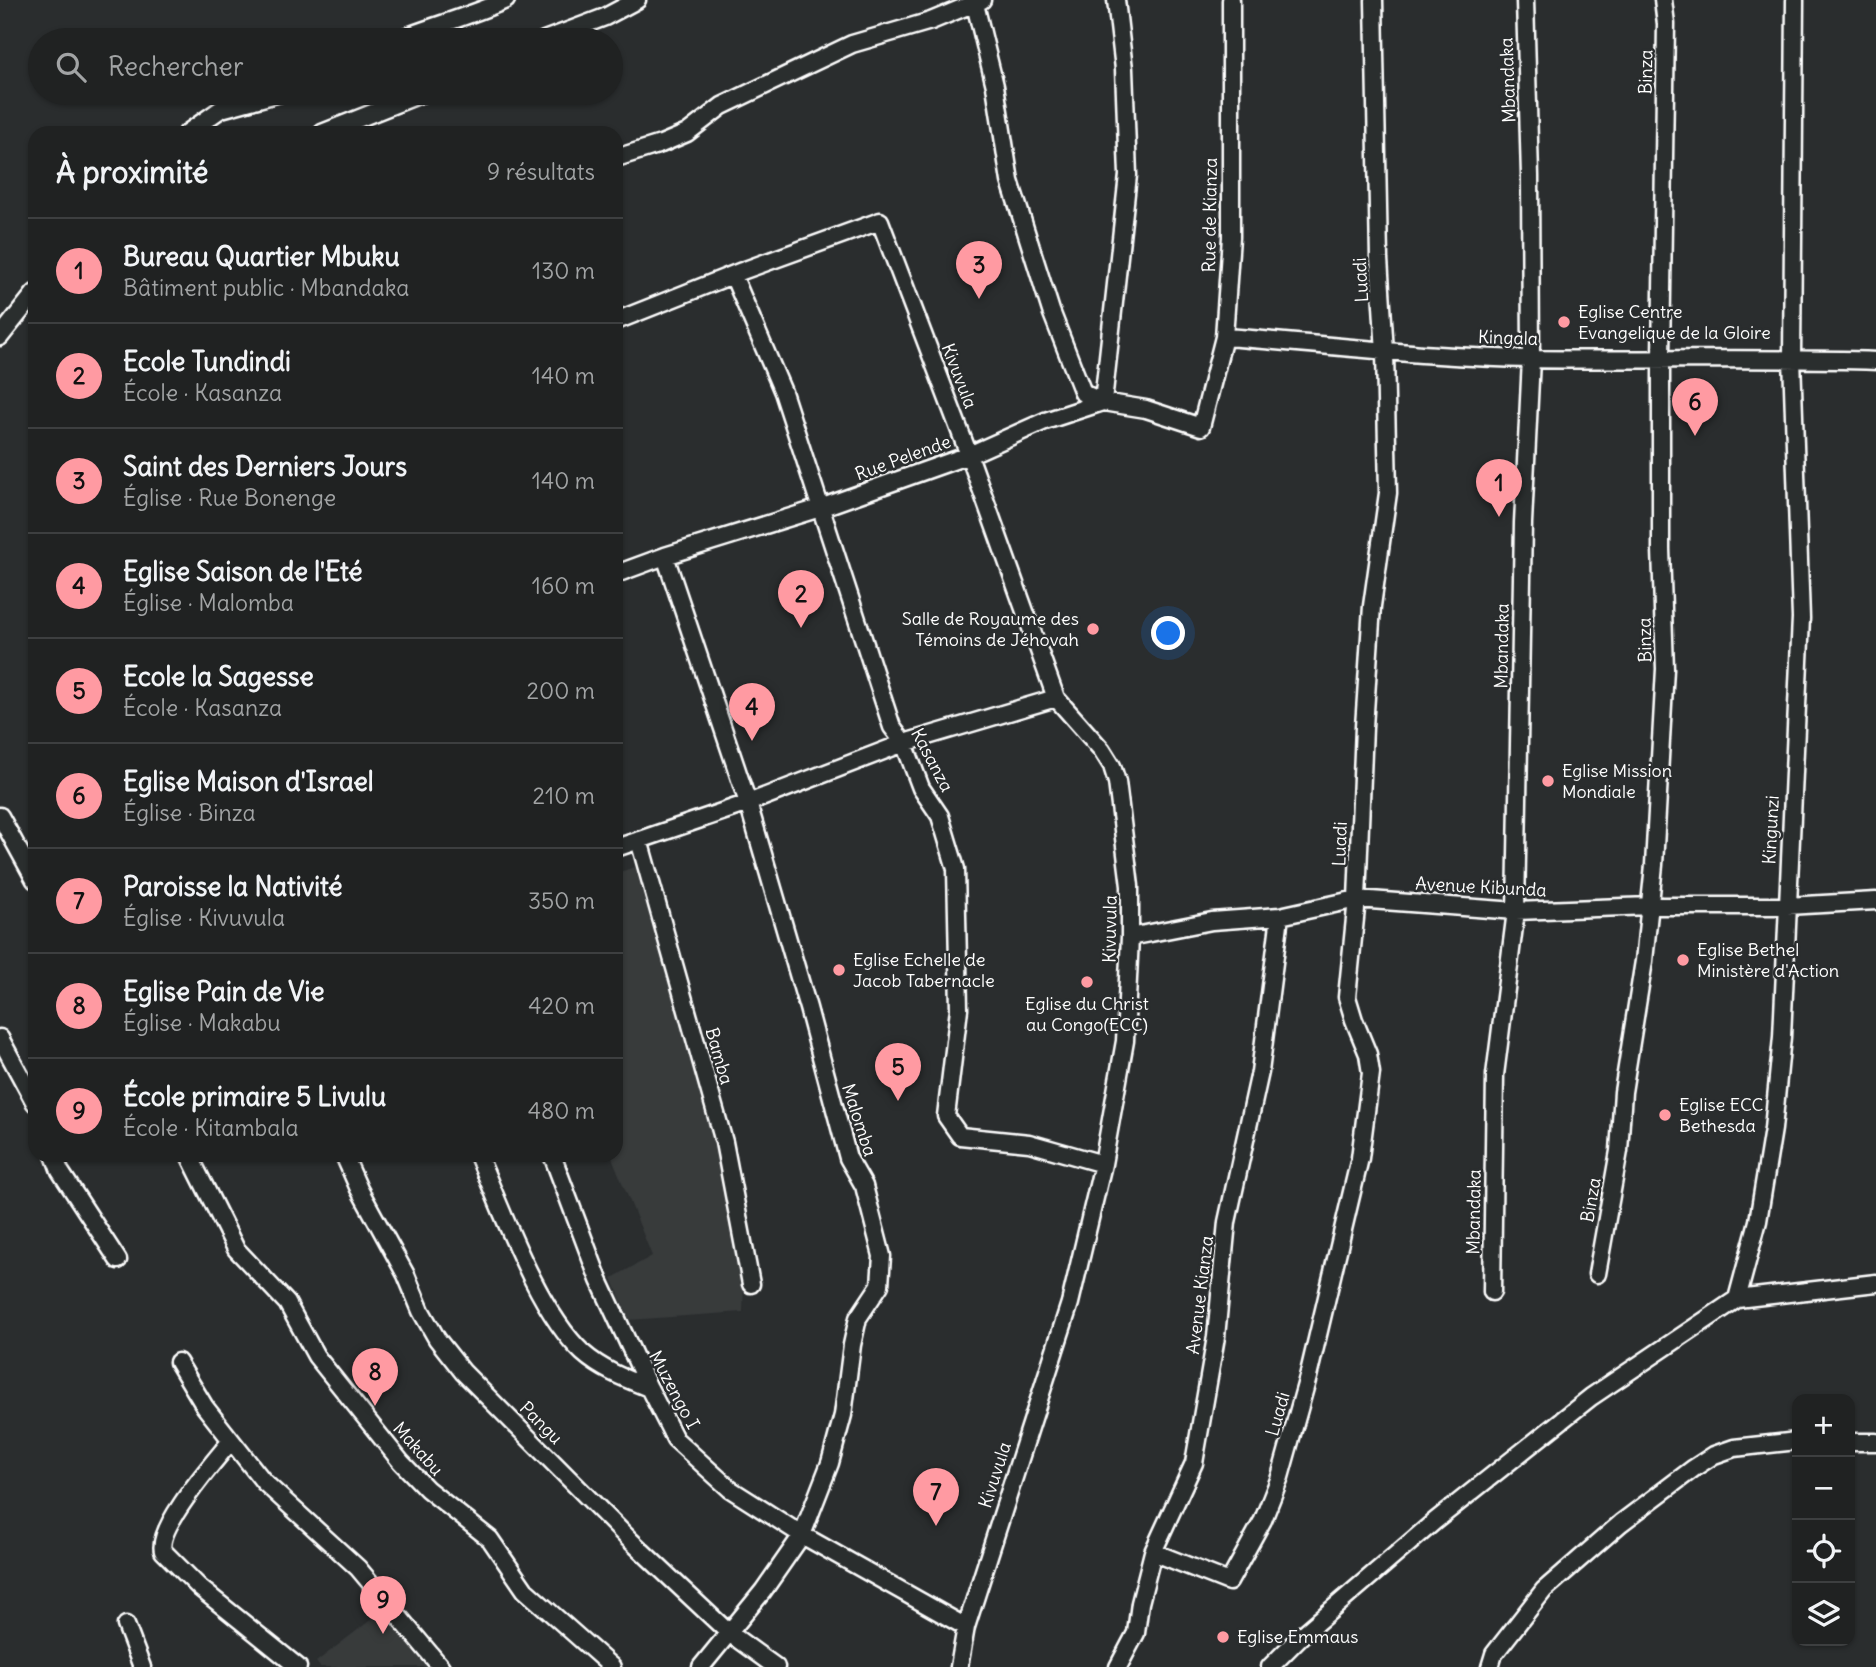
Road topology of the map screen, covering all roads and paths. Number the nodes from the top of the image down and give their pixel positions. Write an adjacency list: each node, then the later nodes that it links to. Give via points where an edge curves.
1 (506, 0): 10 (street)
2 (637, 0): 11 (street)
3 (1116, 0): 27 (street, via 1128,175)
4 (1231, 0): 21 (street, Rue de Kianza, via 1231,237)
5 (1374, 0): 22 (street, Luadi)
6 (1525, 0): 25 (street, Mbandaka)
7 (1663, 0): 23 (street, Binza)
8 (1795, 0): 24 (street, Kingunzi)
9 (977, 1): 16 (street, via 931,21 852,44 722,106 687,133); 27 (street, via 1010,181 1024,227 1083,393)
10 (428, 28)
11 (575, 28)
12 (236, 105): 14 (street)
13 (393, 105): 15 (street)
14 (197, 126)
15 (340, 126)
16 (623, 156)
17 (733, 275): 19 (street); 29 (street, Kivuvula, via 880,221); 30 (street, Kasanza, via 783,392)
18 (28, 302): 20 (street)
19 (623, 318)
20 (0, 337)
21 (1224, 337): 22 (street, Kingala); 28 (street, Rue de Kianza)
22 (1385, 352): 25 (street, Kingala); 40 (street, Luadi, via 1388,493 1372,606)
23 (1661, 358): 24 (street, Kingala); 25 (street, Kingala); 42 (street, Binza, via 1665,669)
24 (1792, 358): 26 (street, Kingala); 43 (street, Kingunzi, via 1801,618)
25 (1531, 359): 44 (street, Mbandaka, via 1523,523)
26 (1876, 361)
27 (1103, 402): 28 (street, Rue Pelende, via 1146,409); 29 (street, Rue Pelende, via 1045,421)
28 (1201, 427)
29 (969, 456): 30 (street, Rue Pelende); 33 (street, Kivuvula)
30 (820, 508): 31 (street, Rue Pelende); 34 (street, Kasanza, via 892,727)
31 (665, 556): 32 (street, Rue Pelende); 35 (street, Malomba)
32 (623, 571)
33 (1056, 698): 34 (street); 46 (street, Kivuvula, via 1102,750 1115,774 1130,886)
34 (904, 743): 35 (street); 54 (street, Kasanza, via 921,789 940,816 957,869 958,1009 948,1122 960,1136 1029,1143)
35 (748, 803): 37 (street); 67 (street, Malomba, via 848,1158 864,1186 882,1256 880,1285 858,1318 843,1415 830,1463)
36 (0, 816): 39 (street)
37 (639, 840): 38 (street); 58 (street, Bamba, via 724,1142)
38 (623, 846)
39 (28, 867)
40 (1357, 899): 44 (street, Avenue Kibunda); 45 (street, Avenue Kibunda); 68 (street, Luadi, via 1347,997 1371,1073 1360,1158 1312,1364 1280,1477 1229,1582)
41 (1876, 901): 43 (street, Avenue Kibunda)
42 (1650, 906): 43 (street, Avenue Kibunda); 44 (street, Avenue Kibunda); 56 (street, Binza, via 1619,1150)
43 (1787, 906): 60 (street, Kingunzi, via 1773,1129 1758,1221)
44 (1516, 911): 59 (street, Mbandaka, via 1495,1076)
45 (1280, 916): 46 (street, Avenue Kibunda); 68 (street, Avenue Kianza, via 1260,1072 1227,1222 1216,1338 1194,1463)
46 (1130, 937): 54 (street, Kivuvula, via 1125,1041)
47 (0, 1038): 48 (street)
48 (28, 1090)
49 (57, 1162): 55 (street)
50 (192, 1162): 75 (street, Makabu, via 236,1249 287,1303 316,1356 401,1462 490,1539 525,1590)
51 (347, 1162): 71 (street, Pangu, via 421,1311 463,1372)
52 (481, 1162): 62 (street, via 539,1290 563,1329 604,1368)
53 (555, 1162): 62 (street, Muzengo I, via 599,1280)
54 (1103, 1164): 70 (street, Kivuvula, via 1070,1303)
55 (118, 1260)
56 (1597, 1274)
57 (1876, 1283): 60 (street)
58 (751, 1284)
59 (1492, 1292)
60 (1737, 1299): 80 (street, via 1591,1397 1436,1521)
61 (178, 1362): 63 (street)
62 (649, 1388): 67 (street, Muzengo I, via 675,1439 730,1489)
63 (230, 1442): 73 (street, via 174,1514 163,1551 200,1588); 74 (street, via 264,1482 358,1568)
64 (1792, 1442): 81 (street, via 1734,1448 1694,1468 1544,1590)
65 (1855, 1442): 66 (street)
66 (1876, 1443)
67 (802, 1535): 70 (street, Muzengo I); 71 (street, Malomba)
68 (1153, 1552): 79 (street, Avenue Kianza, via 1136,1633)
69 (126, 1625): 72 (street)
70 (967, 1627): 78 (street, Kivuvula)
71 (729, 1633): 76 (street, Malomba); 77 (street, Pangu)
72 (142, 1667)
73 (298, 1667)
74 (441, 1667)
75 (612, 1667)
76 (701, 1667)
77 (776, 1667)
78 (959, 1667)
79 (1118, 1667)
80 (1270, 1667)
81 (1489, 1667)

